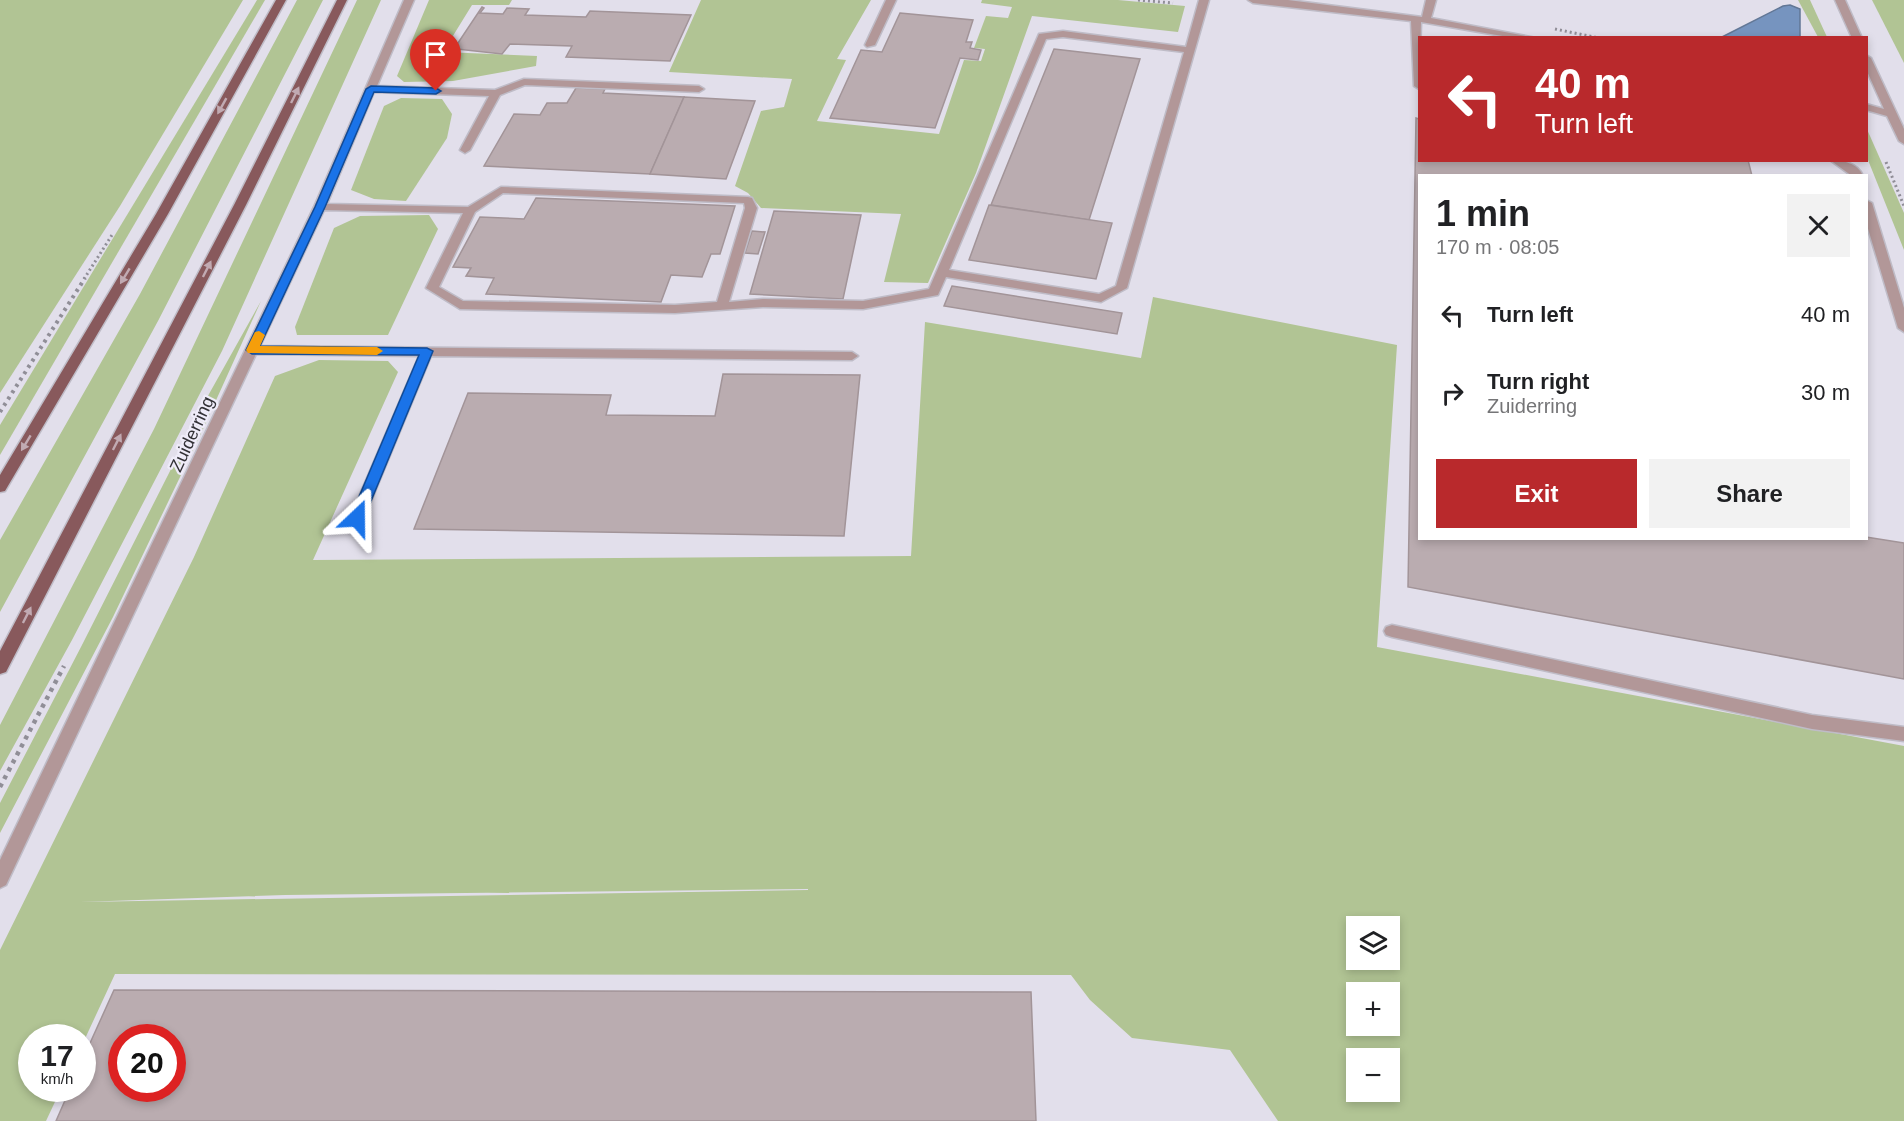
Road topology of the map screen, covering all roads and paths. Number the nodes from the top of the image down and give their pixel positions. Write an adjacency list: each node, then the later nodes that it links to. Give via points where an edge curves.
1 (281, 0): 38 (main road, one-way to 38, via 162,214)
2 (342, 0): 41 (main road, one-way to 2)
3 (409, 0): 16 (street, Zuiderring)
4 (891, 0): 13 (street)
5 (1204, 0): 14 (street)
6 (1253, 0): 9 (street)
7 (1431, 0): 9 (street)
8 (1840, 0): 12 (street)
9 (1421, 19): 10 (street); 11 (street)
10 (1420, 36)
11 (1520, 36)
12 (1856, 36)
13 (870, 45)
14 (1190, 50): 31 (street, via 1063,34 1042,36); 31 (street, via 1121,288 1101,298)
15 (1868, 62): 20 (street)
16 (371, 89): 18 (street); 27 (street, Zuiderring)
17 (699, 89): 18 (street, via 524,82)
18 (496, 93): 22 (street)
19 (1868, 108): 20 (street)
20 (1892, 114): 21 (street)
21 (1904, 141)
22 (465, 150)
23 (1885, 158): 26 (path)
24 (1839, 162): 25 (street)
25 (1858, 174)
26 (1904, 206)
27 (320, 207): 28 (street); 34 (street, Zuiderring)
28 (470, 210): 32 (street, via 432,288 460,305 675,309); 32 (street, via 501,190 748,200 752,208)
29 (1868, 210): 33 (street)
30 (115, 230): 37 (path)
31 (942, 273): 32 (street, via 934,292 863,305)
32 (722, 306)
33 (1904, 328)
34 (252, 350): 35 (street); 43 (street, Zuiderring)
35 (427, 351): 36 (street); 39 (street)
36 (852, 356)
37 (0, 412)
38 (0, 487)
39 (357, 518)
40 (1392, 631): 42 (street, via 1812,722)
41 (0, 667)
42 (1904, 734)
43 (0, 879)

